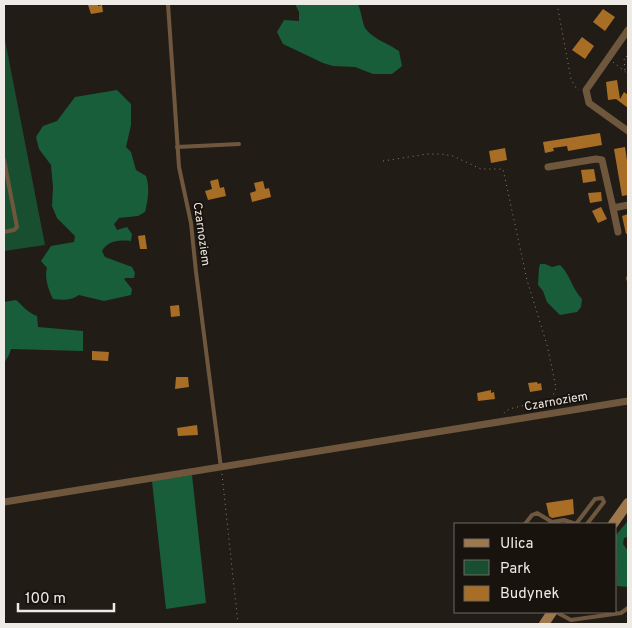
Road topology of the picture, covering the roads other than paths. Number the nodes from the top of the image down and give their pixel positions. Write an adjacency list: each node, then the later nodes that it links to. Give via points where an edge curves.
1 (168, 4): 5 (lane, Czarnoziem)
2 (628, 30): 3 (street, via 586,90 589,103)
3 (628, 131)
4 (239, 144): 5 (lane)
5 (177, 146): 13 (lane, Czarnoziem, via 192,224)
6 (4, 160): 10 (lane, via 17,227)
7 (548, 167): 9 (street, via 602,160)
8 (628, 205): 9 (street)
9 (613, 208): 11 (street)
10 (4, 232)
11 (618, 232)
12 (628, 401): 13 (street, Czarnoziem)
13 (221, 468): 14 (street, Czarnoziem)
14 (4, 502)
15 (628, 503): 20 (main road)
16 (525, 523): 17 (lane, via 537,513 552,522 564,520)
17 (573, 523)
18 (577, 523): 19 (lane, via 595,499 602,498 604,502)
19 (588, 523)
20 (614, 523)
21 (628, 608): 23 (lane, via 621,613 571,620)
22 (553, 613): 24 (main road)
23 (556, 613)
24 (544, 624)

